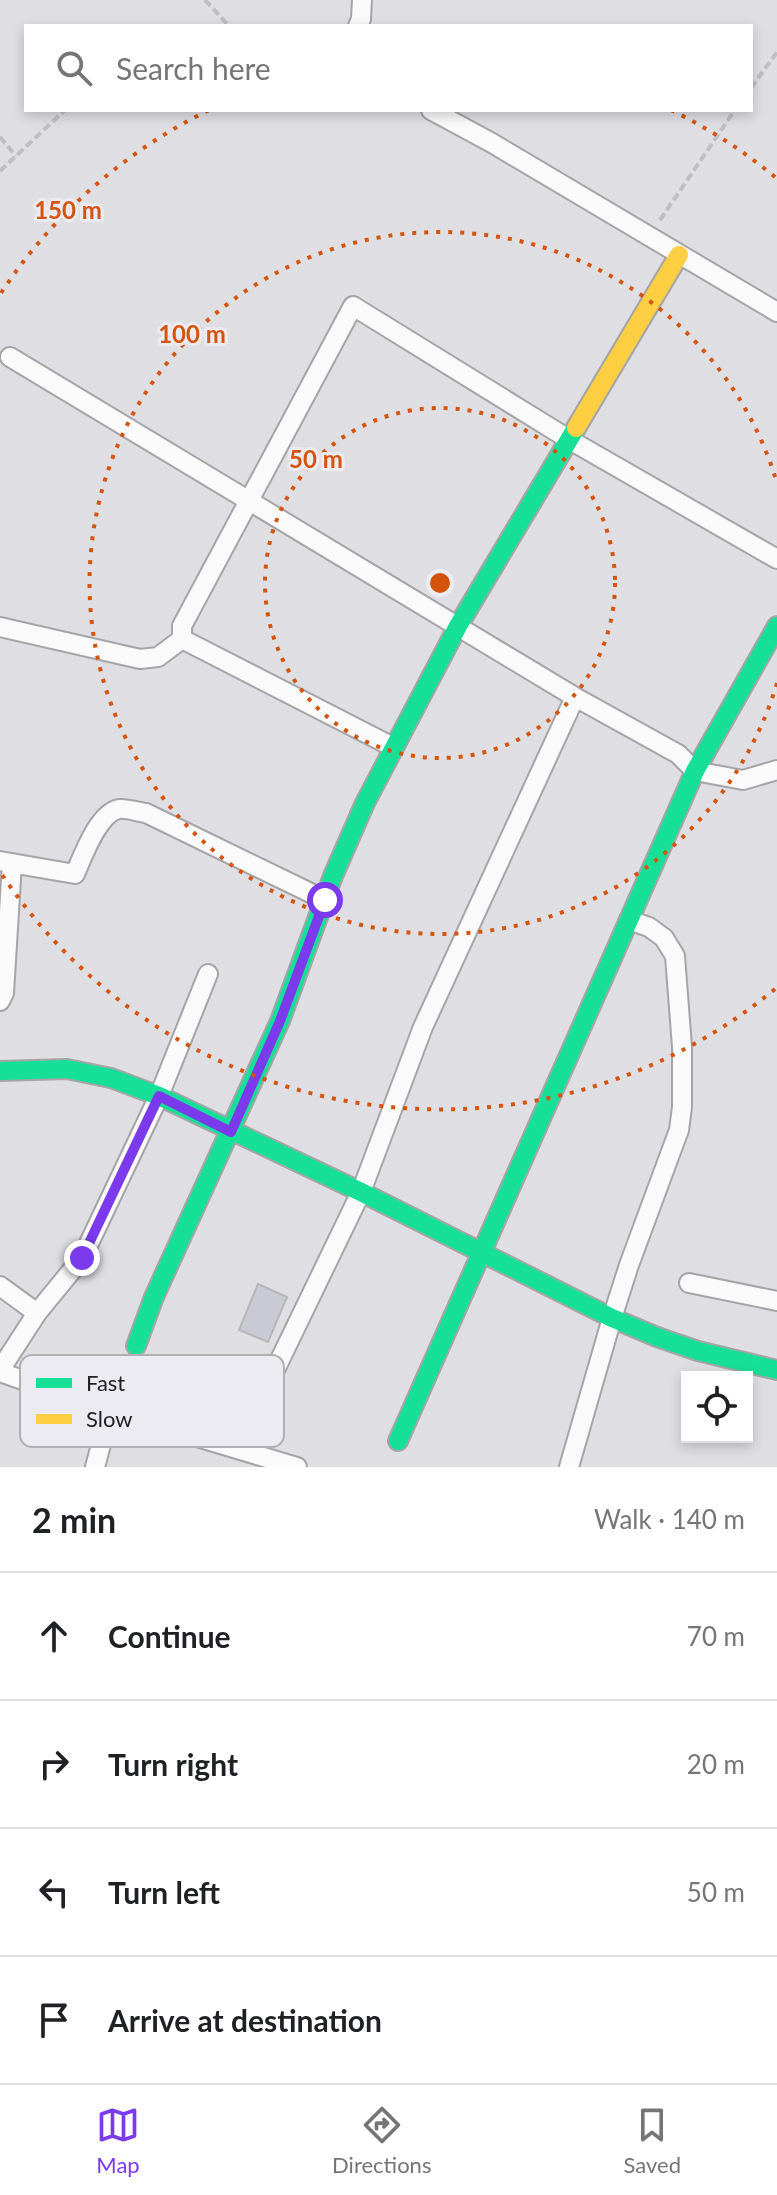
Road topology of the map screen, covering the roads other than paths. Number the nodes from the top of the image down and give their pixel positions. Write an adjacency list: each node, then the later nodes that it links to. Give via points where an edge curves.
1 (362, 0): 2 (street)
2 (359, 24)
3 (435, 112): 4 (street)
4 (679, 255): 5 (street); 7 (street)
5 (777, 312)
6 (10, 357): 8 (street)
7 (570, 440): 8 (street, via 353,306); 9 (street); 10 (street)
8 (249, 500): 10 (street); 13 (street, via 182,626)
9 (777, 559)
10 (458, 626): 14 (street); 15 (street)
11 (777, 626): 17 (street)
12 (0, 627): 13 (street, via 140,659 158,657)
13 (182, 639): 15 (street)
14 (575, 697): 17 (street, via 678,754); 26 (street, via 423,1027)
15 (393, 747): 19 (street)
16 (777, 770): 17 (street, via 743,780)
17 (695, 771): 20 (street)
18 (6, 862): 19 (street, via 75,874 104,817 119,809 146,813); 22 (street)
19 (325, 900): 25 (street)
20 (629, 920): 27 (street); 32 (street, via 664,938 675,956 682,1107 679,1130)
21 (208, 974): 24 (street)
22 (0, 1001)
23 (0, 1071): 24 (street, via 67,1069)
24 (159, 1096): 25 (street); 31 (street, via 82,1258)
25 (231, 1132): 26 (street); 33 (street)
26 (361, 1192): 27 (street); 34 (street)
27 (482, 1253): 32 (street); 38 (street)
28 (689, 1283): 30 (street)
29 (0, 1286): 31 (street)
30 (777, 1301)
31 (37, 1313): 36 (street)
32 (612, 1318): 35 (street, via 698,1351); 42 (street)
33 (136, 1346)
34 (282, 1355)
35 (777, 1370)
36 (0, 1371): 37 (street)
37 (20, 1378)
38 (398, 1441)
39 (100, 1447): 43 (street)
40 (227, 1447): 41 (street)
41 (230, 1448): 44 (street); 45 (street)
42 (575, 1466)
43 (95, 1467)
44 (224, 1467)
45 (297, 1467)

